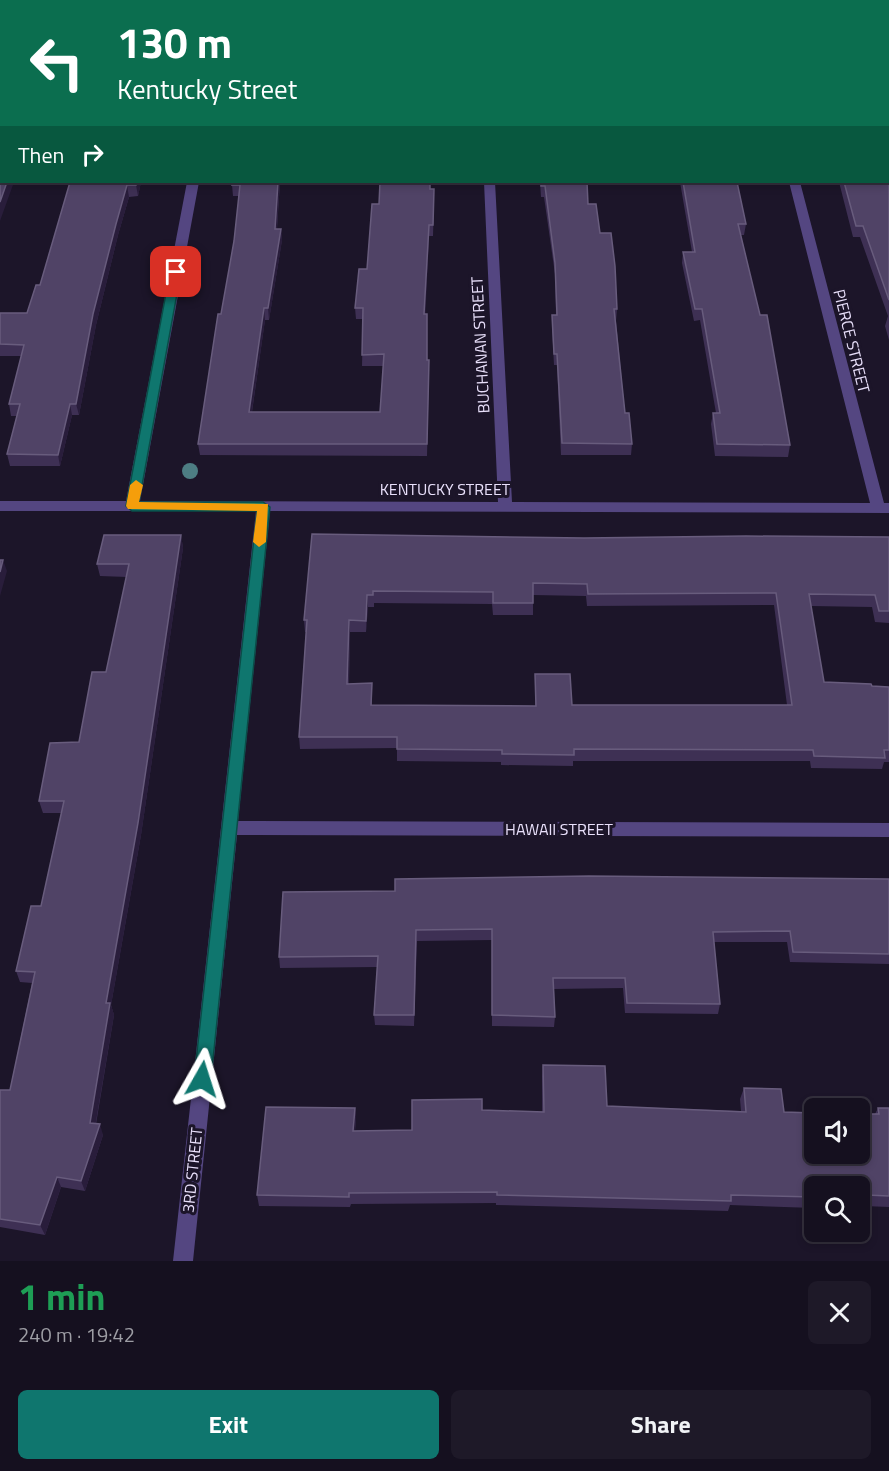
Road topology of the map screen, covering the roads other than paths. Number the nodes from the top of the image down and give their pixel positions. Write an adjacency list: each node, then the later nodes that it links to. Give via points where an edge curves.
1 (193, 183): 5 (street)
2 (490, 183): 7 (street, BUCHANAN STREET)
3 (795, 183): 8 (street, PIERCE STREET)
4 (0, 506): 5 (street, KENTUCKY STREET)
5 (132, 506): 6 (street, KENTUCKY STREET)
6 (263, 507): 7 (street, KENTUCKY STREET); 9 (street, 3RD STREET)
7 (505, 507): 8 (street, KENTUCKY STREET)
8 (883, 508)
9 (229, 828): 10 (street, HAWAII STREET); 11 (street, 3RD STREET)
10 (889, 830)
11 (183, 1261)

